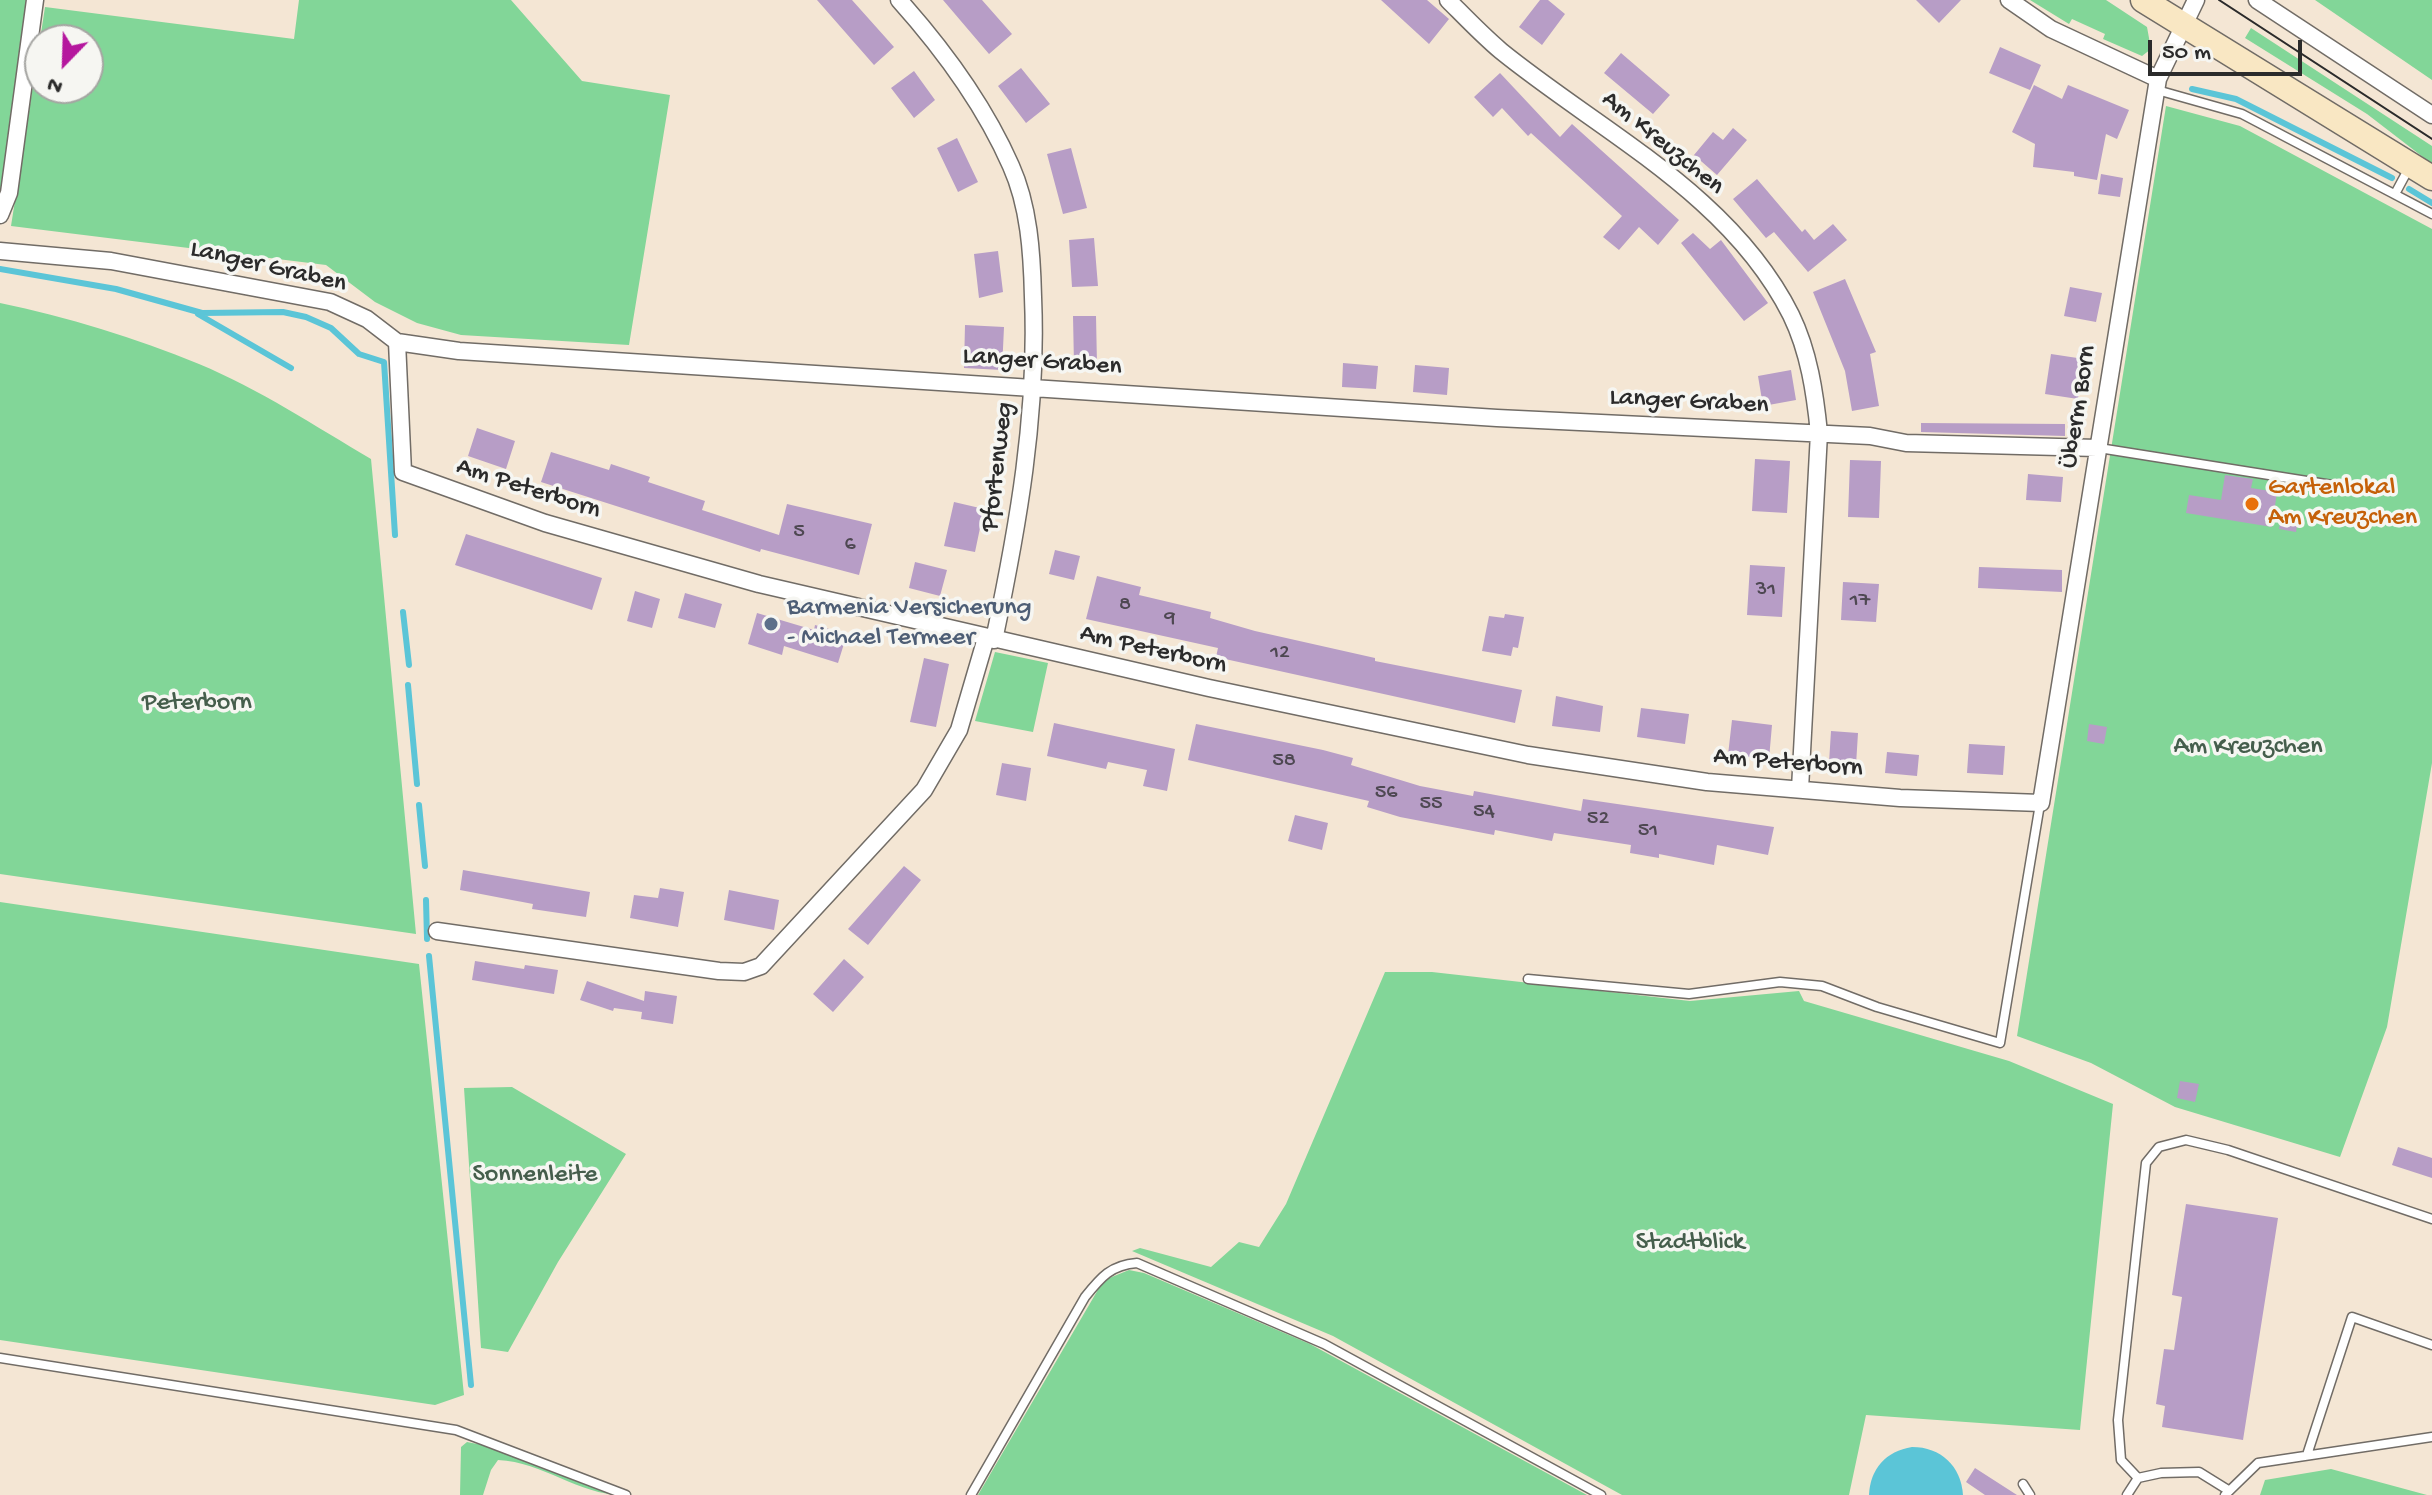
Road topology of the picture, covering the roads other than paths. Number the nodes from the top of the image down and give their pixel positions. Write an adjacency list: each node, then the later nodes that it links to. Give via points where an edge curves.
1 (35, 0): 14 (street, via 9,193)
2 (899, 0): 17 (street, Pfortenweg, via 943,53 1011,166 1032,259)
3 (1448, 0): 18 (street, Am Kreuzchen, via 1500,50 1688,190 1739,241 1791,316 1814,389)
4 (2009, 0): 9 (street, via 2051,29)
5 (2143, 0): 8 (main road)
6 (2196, 0): 8 (street, Überm Born)
7 (2257, 0): 10 (street)
8 (2183, 23): 9 (street, Überm Born); 11 (main road)
9 (2157, 84): 12 (lane, via 2242,114); 19 (street, Überm Born)
10 (2432, 115)
11 (2422, 171): 12 (lane)
12 (2395, 194): 13 (lane)
13 (2432, 214)
14 (0, 215)
15 (0, 251): 16 (street, Langer Graben, via 111,261 330,302 367,319)
16 (397, 342): 17 (street, Langer Graben, via 459,351); 21 (street, Am Peterborn, via 403,472 450,492 621,545)
17 (1033, 386): 18 (street, Langer Graben, via 1497,418); 21 (street, Pfortenweg, via 1019,521)
18 (1819, 433): 19 (street, Langer Graben, via 1906,443); 22 (street, Am Kreuzchen)
19 (2097, 448): 20 (lane); 23 (street, Überm Born)
20 (2351, 488)
21 (990, 639): 22 (street, Am Peterborn, via 1528,755 1707,782); 24 (street, Pfortenweg, via 959,730 924,790 761,966 719,971)
22 (1800, 789): 23 (street, Am Peterborn)
23 (2041, 803): 25 (lane, via 2000,1043 1822,986 1780,982 1689,994)
24 (437, 931)
25 (1528, 979)
26 (2432, 1219): 31 (lane, via 2228,1150 2186,1140 2159,1147 2146,1163 2118,1420 2121,1460)
27 (2432, 1345): 30 (lane, via 2352,1317)
28 (0, 1358): 34 (lane, via 456,1430)
29 (2432, 1437): 30 (lane)
30 (2307, 1455): 33 (lane, via 2258,1463)
31 (2138, 1478): 33 (lane, via 2199,1472); 38 (lane)
32 (2023, 1484): 37 (lane)
33 (2226, 1493)
34 (626, 1495)
35 (971, 1495): 36 (lane, via 1085,1297 1103,1274 1120,1264 1137,1263 1324,1344)
36 (1601, 1495)
37 (2030, 1495)
38 (2127, 1495)

